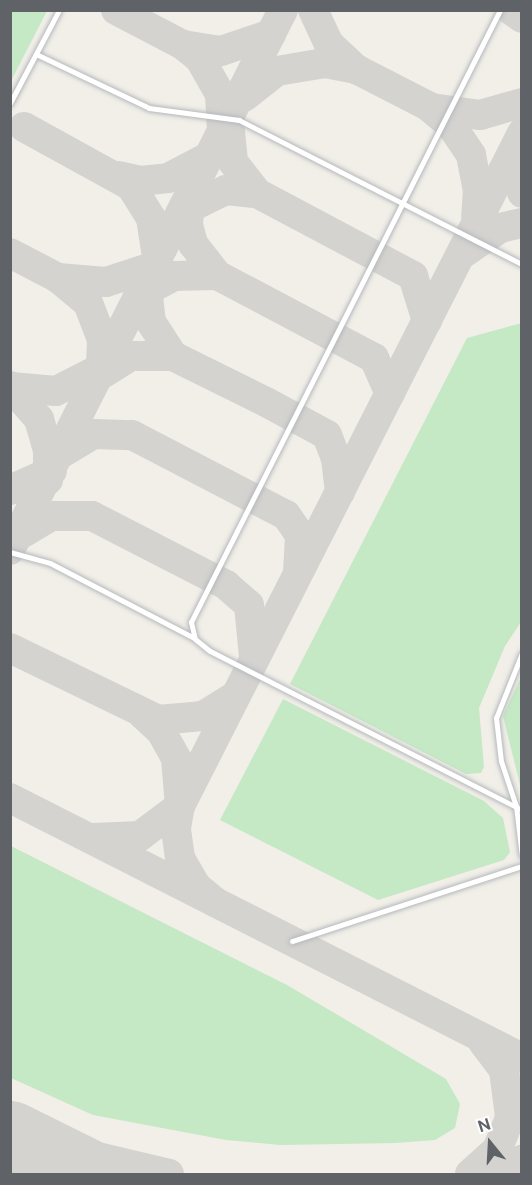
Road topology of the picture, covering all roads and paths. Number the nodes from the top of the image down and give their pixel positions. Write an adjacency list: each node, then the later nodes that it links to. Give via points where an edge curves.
1 (58, 10): 3 (lane)
2 (500, 10): 5 (lane)
3 (36, 54): 4 (lane); 5 (lane, via 148,108 239,120)
4 (10, 103)
5 (402, 204): 6 (lane); 8 (lane, via 195,608 191,622)
6 (522, 264)
7 (10, 552): 8 (lane, via 50,563)
8 (195, 639): 10 (lane)
9 (520, 657): 10 (lane, via 496,718 501,762)
10 (516, 806): 11 (lane); 12 (lane)
11 (522, 810)
12 (522, 856)
13 (522, 866): 14 (lane)
14 (292, 941)

